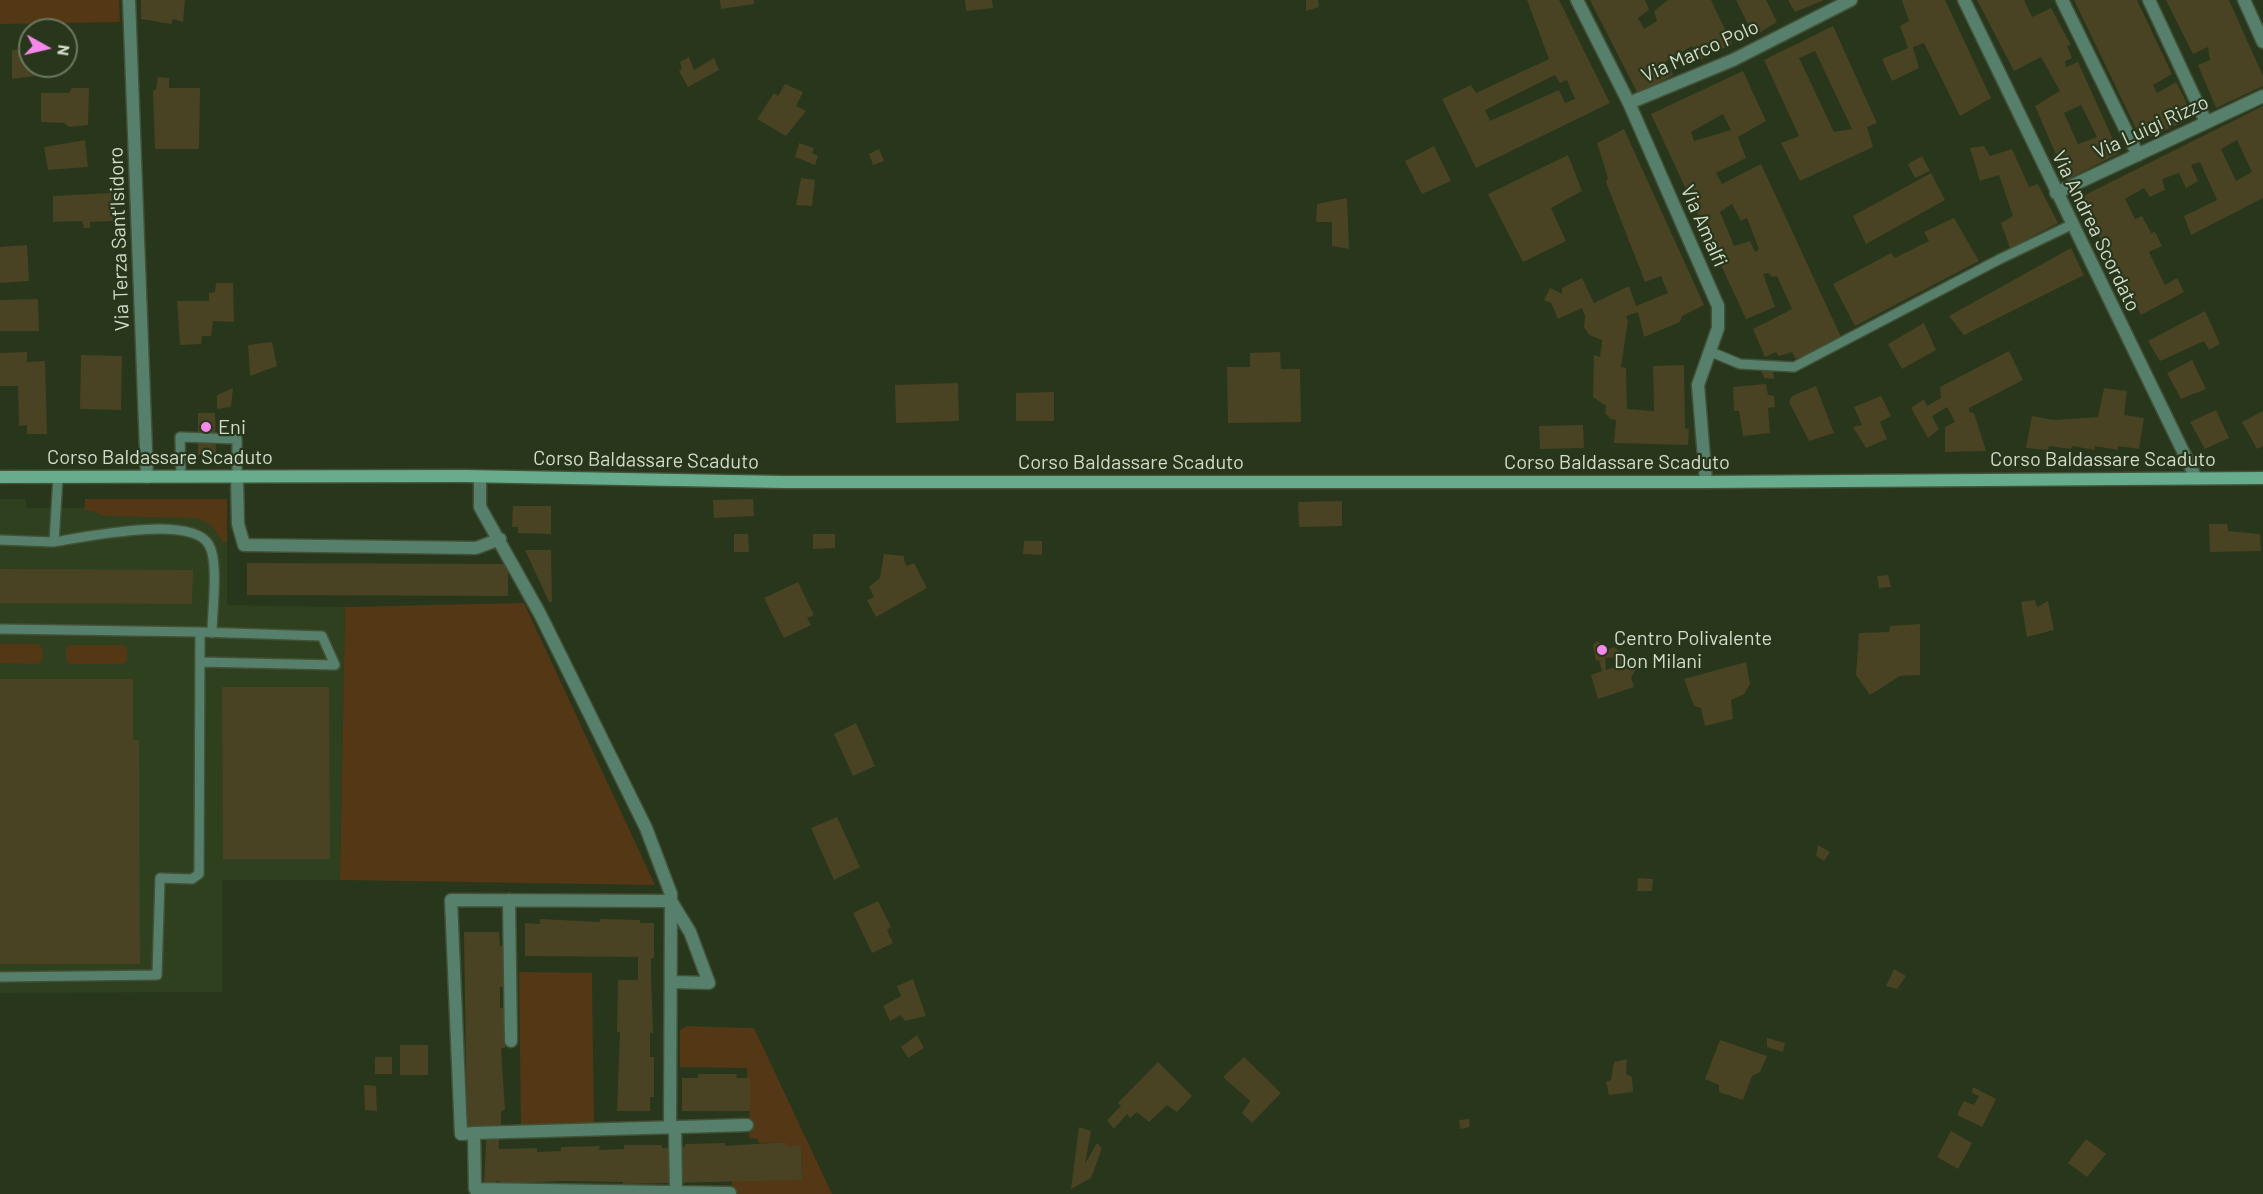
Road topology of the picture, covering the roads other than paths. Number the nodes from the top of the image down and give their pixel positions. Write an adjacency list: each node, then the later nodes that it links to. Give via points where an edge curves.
1 (129, 0): 18 (street, Via Terza Sant'Isidoro)
2 (1577, 0): 10 (street, Via Amalfi)
3 (1851, 0): 10 (street, Via Marco Polo, via 1733,60)
4 (1964, 0): 13 (street, Via Andrea Scordato)
5 (2062, 0): 12 (street)
6 (2150, 0): 11 (street)
7 (2244, 0): 8 (street)
8 (2263, 42)
9 (2263, 96): 11 (street, Via Luigi Rizzo)
10 (1629, 104): 15 (street, Via Amalfi, via 1718,306 1718,328)
11 (2206, 122): 12 (street, Via Luigi Rizzo)
12 (2138, 155): 13 (street, Via Luigi Rizzo)
13 (2056, 193): 14 (street, Via Andrea Scordato)
14 (2071, 225): 15 (lane, via 1794,367 1740,364); 22 (street, Via Andrea Scordato)
15 (1709, 351): 24 (street, Via Amalfi, via 1698,385)
16 (0, 477): 17 (street, Corso Baldassare Scaduto)
17 (58, 477): 18 (street, Corso Baldassare Scaduto); 27 (lane)
18 (147, 477): 19 (street, Corso Baldassare Scaduto)
19 (181, 477): 20 (street, Corso Baldassare Scaduto); 20 (lane, via 180,437 237,439)
20 (237, 477): 21 (street, Corso Baldassare Scaduto); 25 (street, via 238,524 244,545 476,548)
21 (480, 477): 24 (street, Corso Baldassare Scaduto, via 783,482); 25 (street, via 480,507)
22 (2196, 478): 23 (street, Corso Baldassare Scaduto); 24 (street, Corso Baldassare Scaduto)
23 (2263, 478)
24 (1706, 482)
25 (500, 539): 33 (street, via 646,828)
26 (0, 540): 27 (lane)
27 (54, 542): 30 (lane, via 133,530 186,530 199,534 210,545 213,561)
28 (0, 629): 29 (lane)
29 (200, 632): 30 (lane); 31 (lane)
30 (212, 633): 31 (lane, via 322,636 335,665)
31 (200, 662): 34 (lane, via 199,874 192,879 160,878 157,975)
32 (509, 900): 33 (street); 36 (street); 39 (street, via 451,900 460,1134)
33 (671, 901): 35 (street); 35 (street, via 690,932 709,983)
34 (0, 977)
35 (672, 982): 38 (street)
36 (511, 1041)
37 (747, 1125): 38 (street)
38 (672, 1127): 39 (street); 40 (street)
39 (474, 1133): 40 (street, via 475,1189)
40 (676, 1192): 41 (street)
41 (730, 1193)

